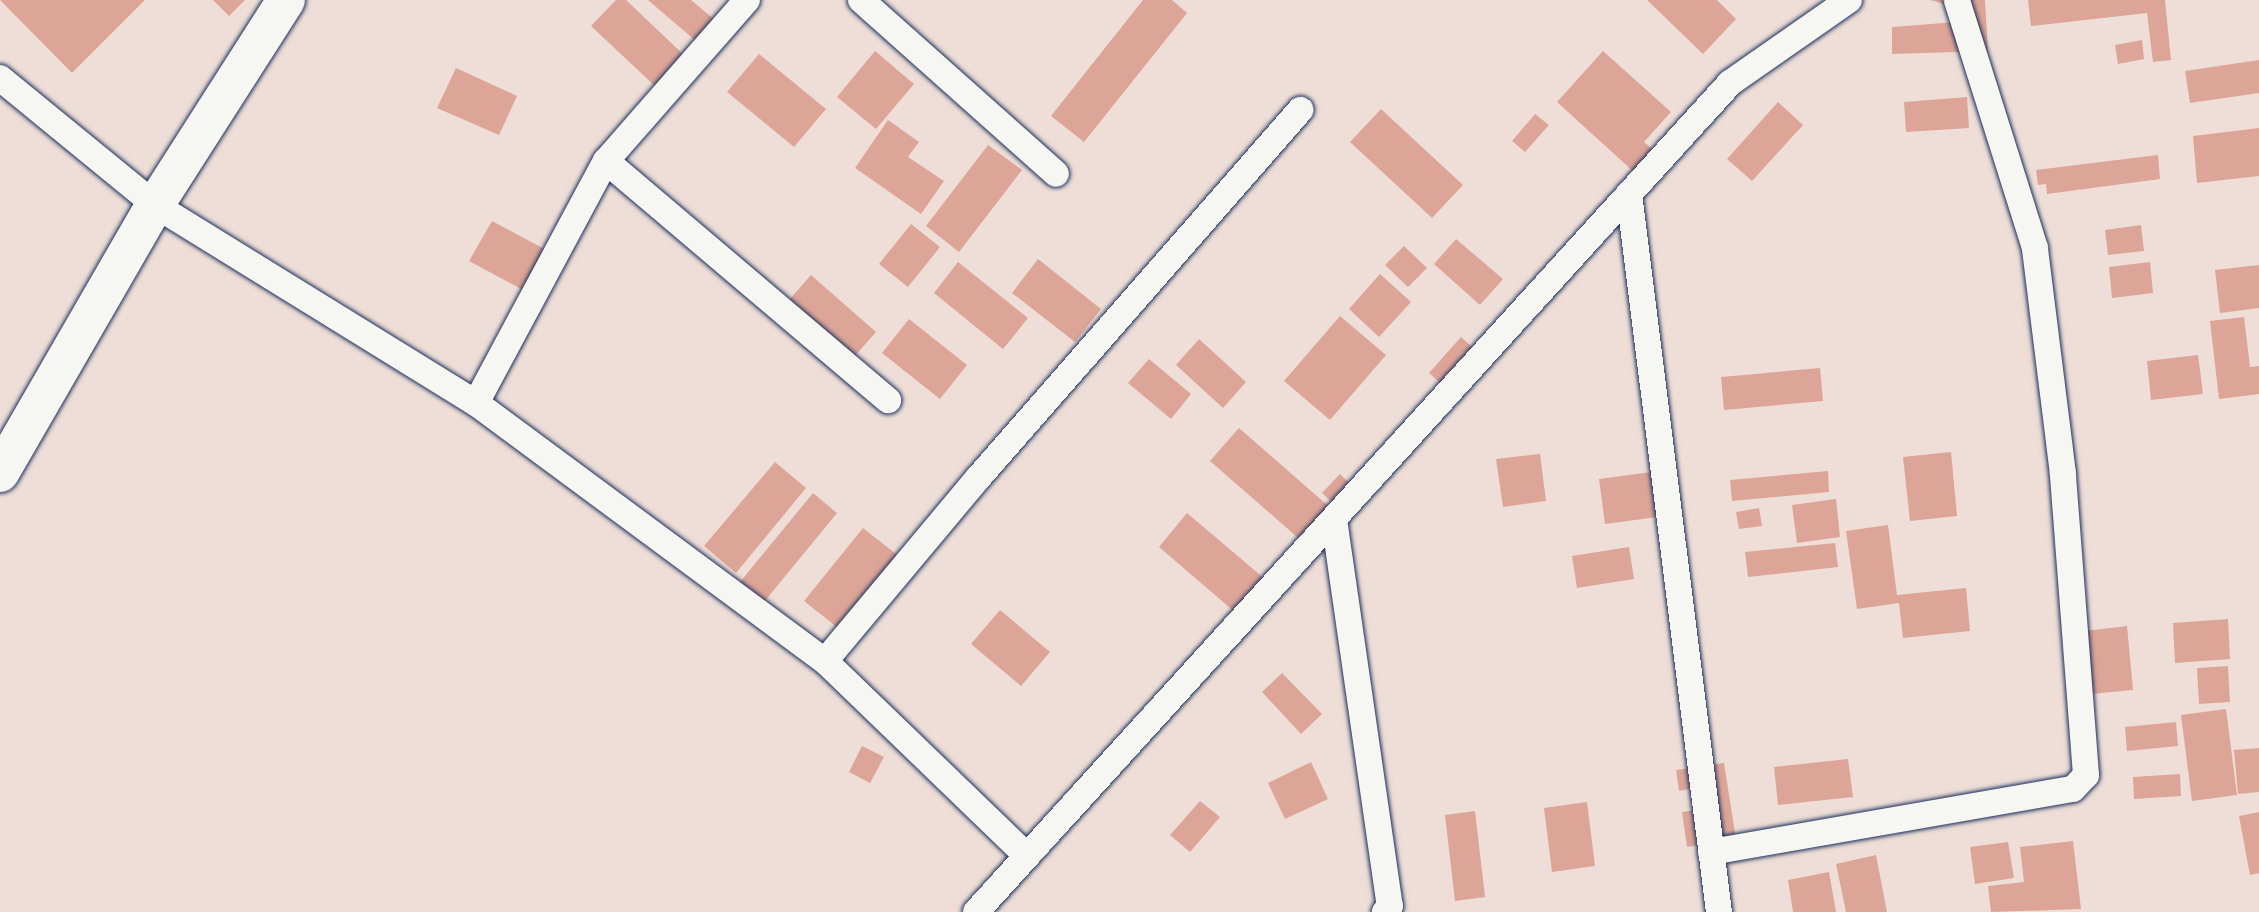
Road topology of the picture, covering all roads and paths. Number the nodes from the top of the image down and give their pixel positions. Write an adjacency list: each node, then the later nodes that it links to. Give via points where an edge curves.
1 (286, 0): 11 (street)
2 (747, 0): 8 (street)
3 (861, 0): 9 (street)
4 (1849, 0): 10 (street, via 1730,83)
5 (1957, 0): 17 (street, via 2035,248 2063,474 2086,775 2073,789)
6 (0, 78): 11 (street)
7 (1300, 110): 16 (street)
8 (606, 161): 12 (street); 13 (street)
9 (1056, 174)
10 (1629, 194): 15 (street); 17 (street)
11 (155, 205): 13 (street); 14 (street)
12 (888, 400)
13 (476, 403): 16 (street)
14 (0, 473)
15 (1334, 519): 18 (street); 20 (street, via 1390,906)
16 (825, 661): 18 (street)
17 (1711, 852): 21 (street)
18 (1027, 856): 19 (street)
19 (976, 912)
20 (1385, 912)
21 (1719, 912)

